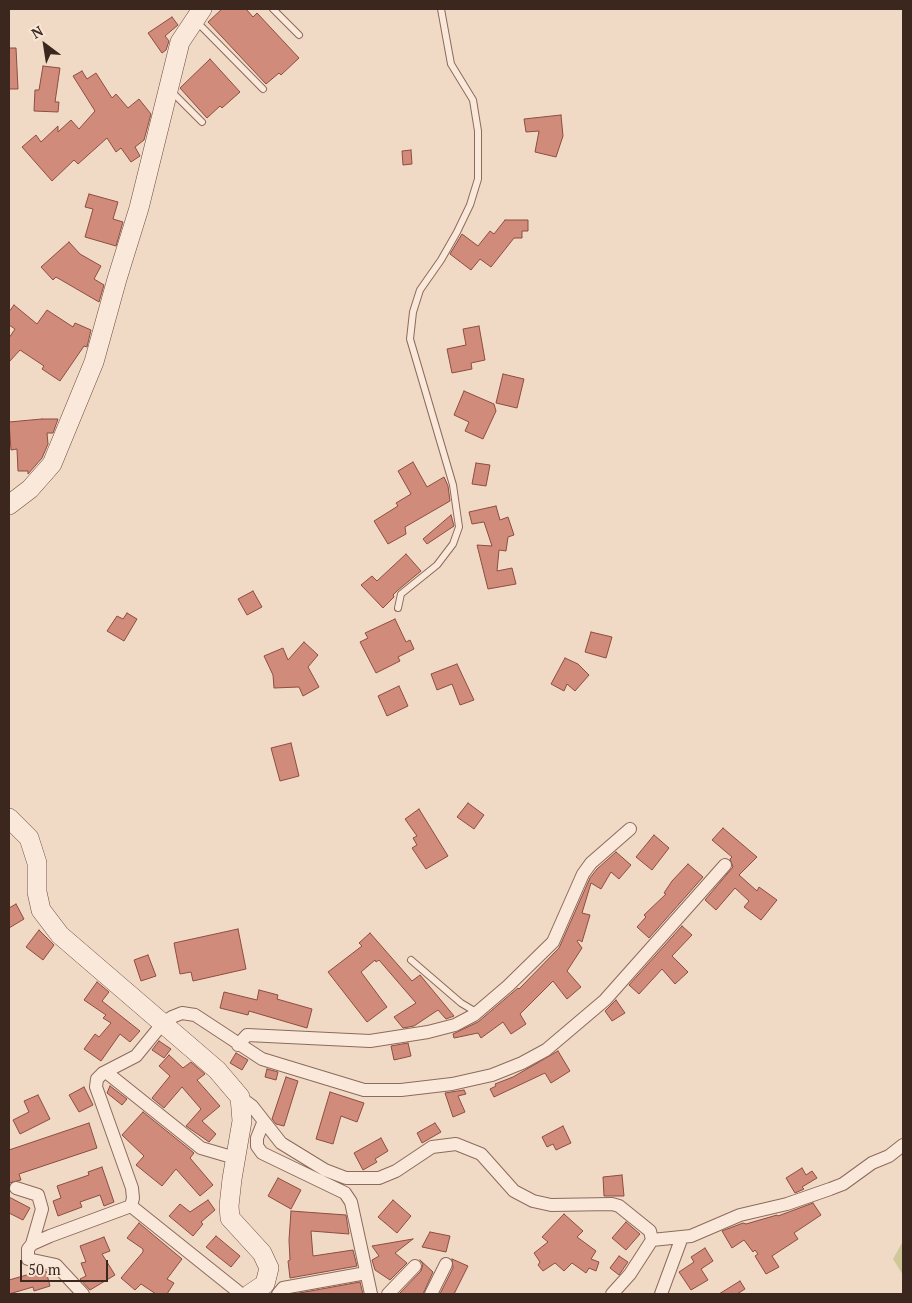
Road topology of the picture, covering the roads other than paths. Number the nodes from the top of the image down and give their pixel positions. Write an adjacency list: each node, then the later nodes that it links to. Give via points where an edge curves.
1 (273, 9): 4 (lane)
2 (440, 9): 9 (lane, via 451,64 472,100 478,131 478,179 457,232 420,290 410,340 452,485 460,527 453,544 437,565 401,594)
3 (198, 14): 5 (street, via 180,42); 6 (lane)
4 (299, 35)
5 (168, 89): 7 (lane); 8 (street, via 139,208 94,362 52,464 30,489)
6 (263, 89)
7 (202, 122)
8 (9, 504)
9 (398, 608)
10 (9, 818): 15 (street, via 29,838 37,863 41,910 60,935)
11 (630, 829): 14 (street, via 583,874 553,942)
12 (725, 865): 16 (street, via 605,1000 546,1050 492,1075 401,1090 364,1090 262,1059)
13 (411, 960): 14 (lane)
14 (476, 1012): 16 (street, via 455,1025 370,1041 247,1036)
15 (163, 1023): 16 (street, via 182,1013 195,1015); 17 (street, via 136,1056); 18 (street, via 217,1070)
16 (238, 1045)
17 (106, 1072): 21 (street, via 201,1148); 23 (street, via 97,1079 96,1087 132,1188 134,1198)
18 (240, 1097): 19 (street, via 252,1106); 21 (street, via 242,1121)
19 (263, 1123): 25 (street, via 281,1143 325,1170 346,1178 379,1178 396,1171 432,1147 456,1144 481,1154 514,1191 533,1201 551,1205 619,1206 650,1231); 29 (street, via 257,1138 257,1146 262,1153 345,1193 351,1202)
20 (903, 1145): 24 (street, via 836,1187 787,1204 740,1215)
21 (236, 1158): 32 (street, via 230,1218 262,1253 269,1268 265,1284)
22 (16, 1188): 26 (street, via 38,1195 42,1209)
23 (131, 1206): 26 (street); 31 (street)
24 (682, 1237): 25 (street); 38 (street)
25 (652, 1240): 37 (street, via 630,1274)
26 (32, 1244): 30 (street, via 28,1249 28,1259 56,1266)
27 (446, 1264): 36 (street)
28 (415, 1266): 35 (street)
29 (366, 1273): 33 (street, via 283,1288); 34 (street)
30 (83, 1294)
31 (241, 1294)
32 (250, 1294)
33 (278, 1294)
34 (371, 1294)
35 (388, 1294)
36 (430, 1294)
37 (612, 1294)
38 (661, 1294)

